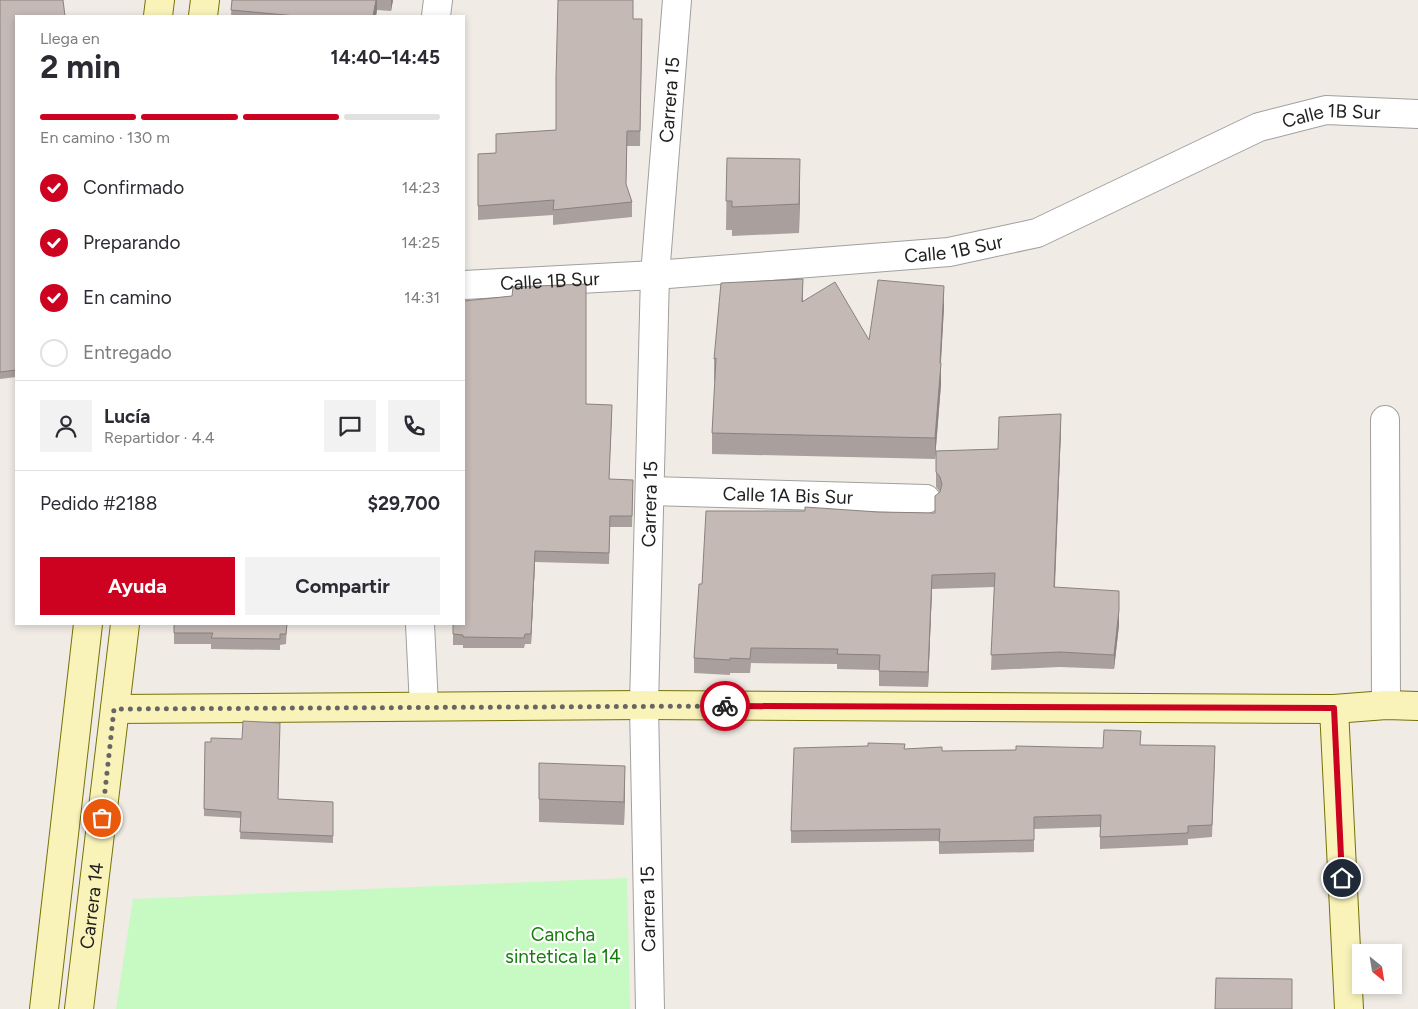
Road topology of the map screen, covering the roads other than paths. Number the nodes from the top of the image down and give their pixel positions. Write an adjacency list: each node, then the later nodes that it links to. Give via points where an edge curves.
1 (160, 0): 5 (street)
2 (205, 0): 6 (street)
3 (438, 0): 7 (street)
4 (677, 0): 9 (street, Carrera 15)
5 (158, 15)
6 (203, 15)
7 (436, 15)
8 (1418, 114): 9 (street, Calle 1B Sur, via 1326,110 1259,127 1037,233 949,252)
9 (656, 275): 10 (street, Calle 1B Sur); 12 (street, Carrera 15)
10 (465, 285)
11 (1385, 420): 18 (street)
12 (650, 491): 13 (street, Calle 1A Bis Sur); 17 (street, Carrera 15)
13 (926, 499)
14 (88, 625): 23 (street, Carrera 14)
15 (126, 625): 22 (street, Carrera 14)
16 (420, 625): 19 (street)
17 (644, 705): 19 (street); 21 (street); 27 (street, Carrera 15)
18 (1386, 705): 20 (street); 21 (street)
19 (424, 706): 22 (street)
20 (1418, 706)
21 (1334, 708): 28 (street)
22 (114, 709): 24 (street, Carrera 14)
23 (54, 925): 24 (street); 25 (street, Carrera 14)
24 (89, 927): 26 (street, Carrera 14)
25 (44, 1009)
26 (79, 1009)
27 (650, 1009)
28 (1349, 1009)

